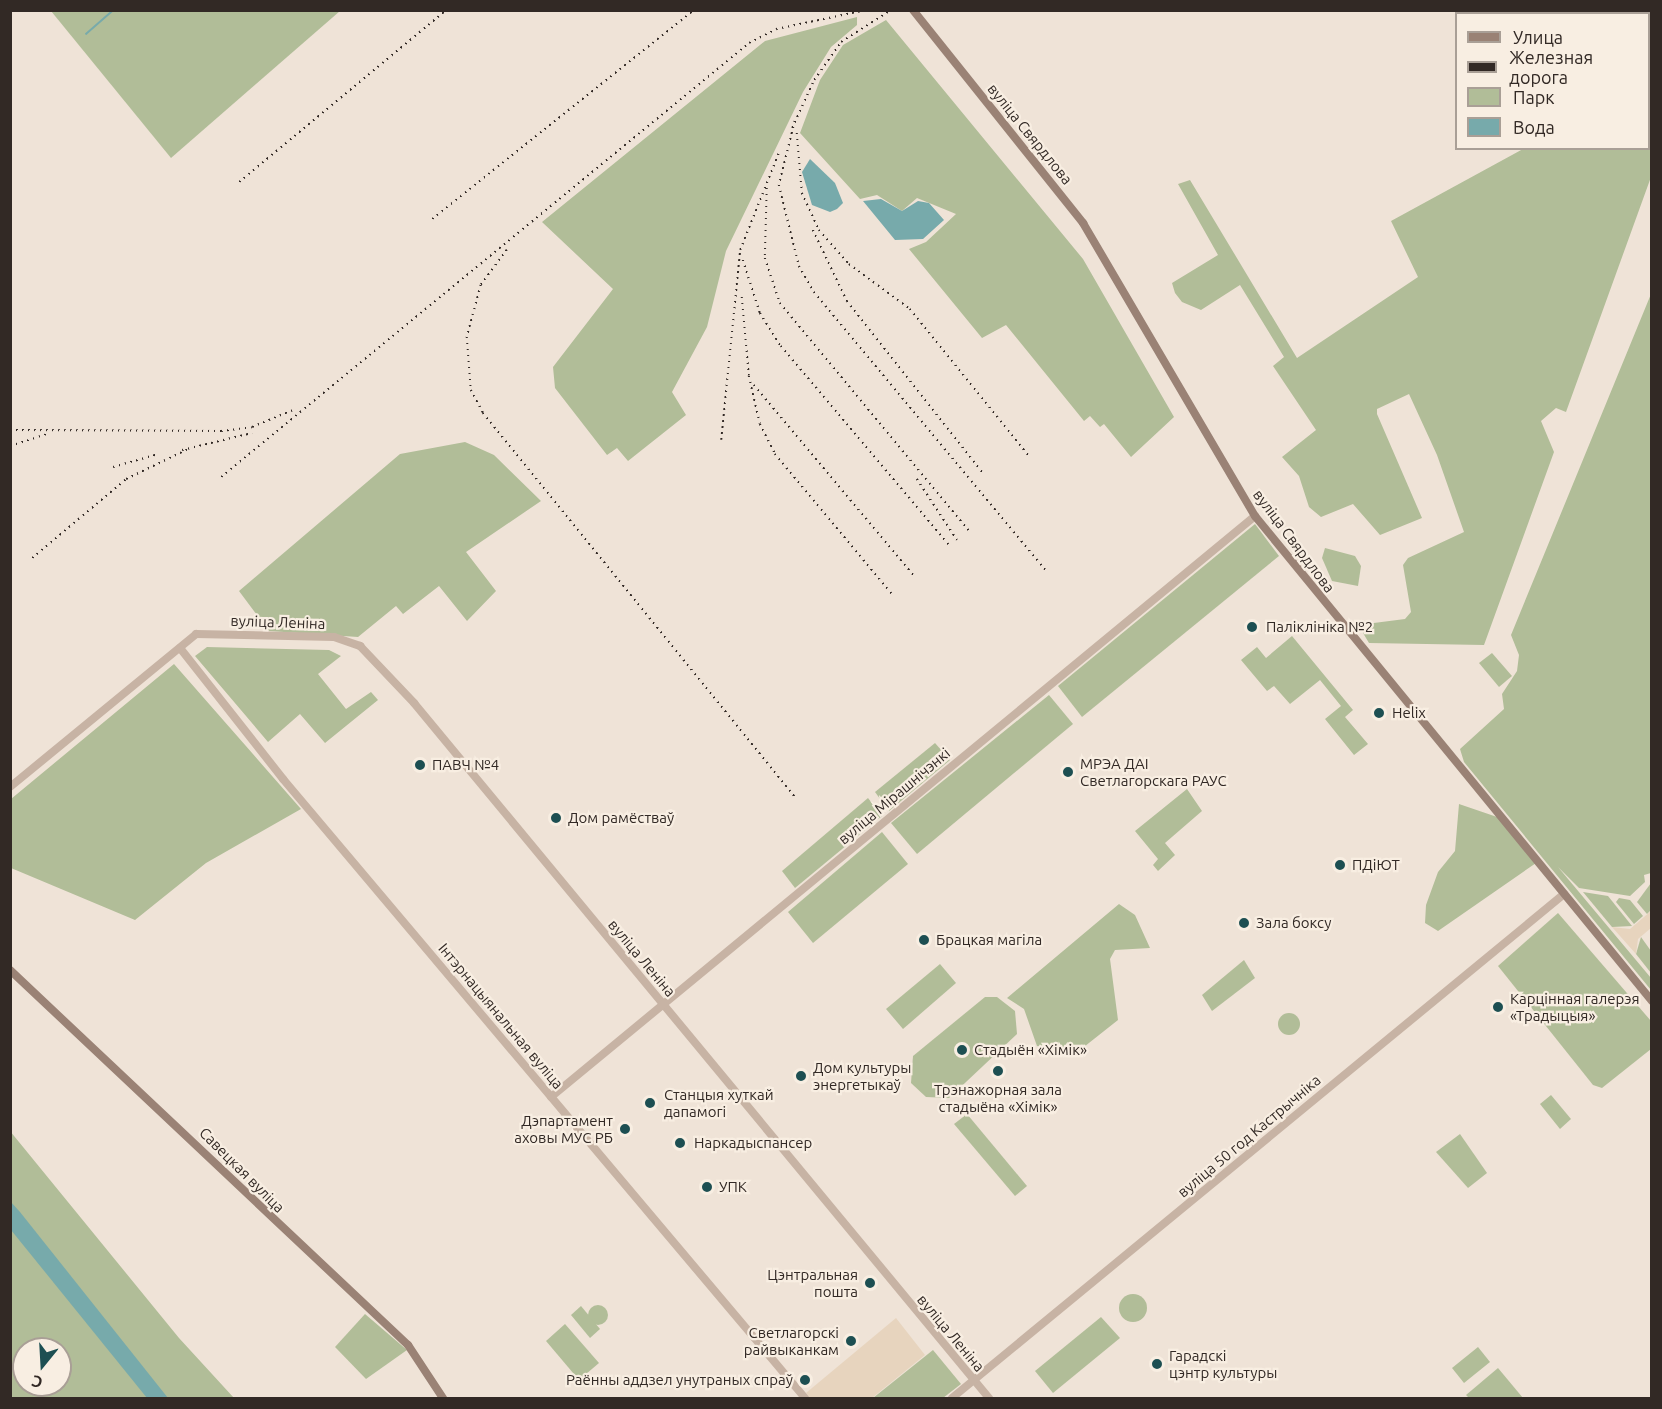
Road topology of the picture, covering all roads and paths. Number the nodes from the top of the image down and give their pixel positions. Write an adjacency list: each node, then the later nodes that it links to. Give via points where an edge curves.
1 (913, 10): 2 (main road, вуліца Свярдлова, via 1083,223)
2 (1255, 516): 5 (main road, вуліца Свярдлова); 8 (street, вуліца Мірашнічэнкі)
3 (180, 648): 4 (street, вуліца Леніна); 8 (street, вуліца Леніна, via 196,634 334,637 360,646 403,691); 9 (street, Інтэрнацыянальная вуліца)
4 (10, 787)
5 (1564, 894): 7 (main road, вуліца Свярдлова); 10 (street, вуліца 50 год Кастрычніка)
6 (10, 970): 11 (main road, Савецкая вуліца, via 408,1345)
7 (1652, 1002)
8 (663, 1005): 9 (street, вуліца Мірашнічэнкі); 10 (street, вуліца Леніна)
9 (551, 1097): 12 (street, Інтэрнацыянальная вуліца)
10 (974, 1381): 13 (street, вуліца 50 год Кастрычніка); 14 (street, вуліца Леніна)
11 (443, 1398)
12 (805, 1398)
13 (952, 1398)
14 (989, 1398)

